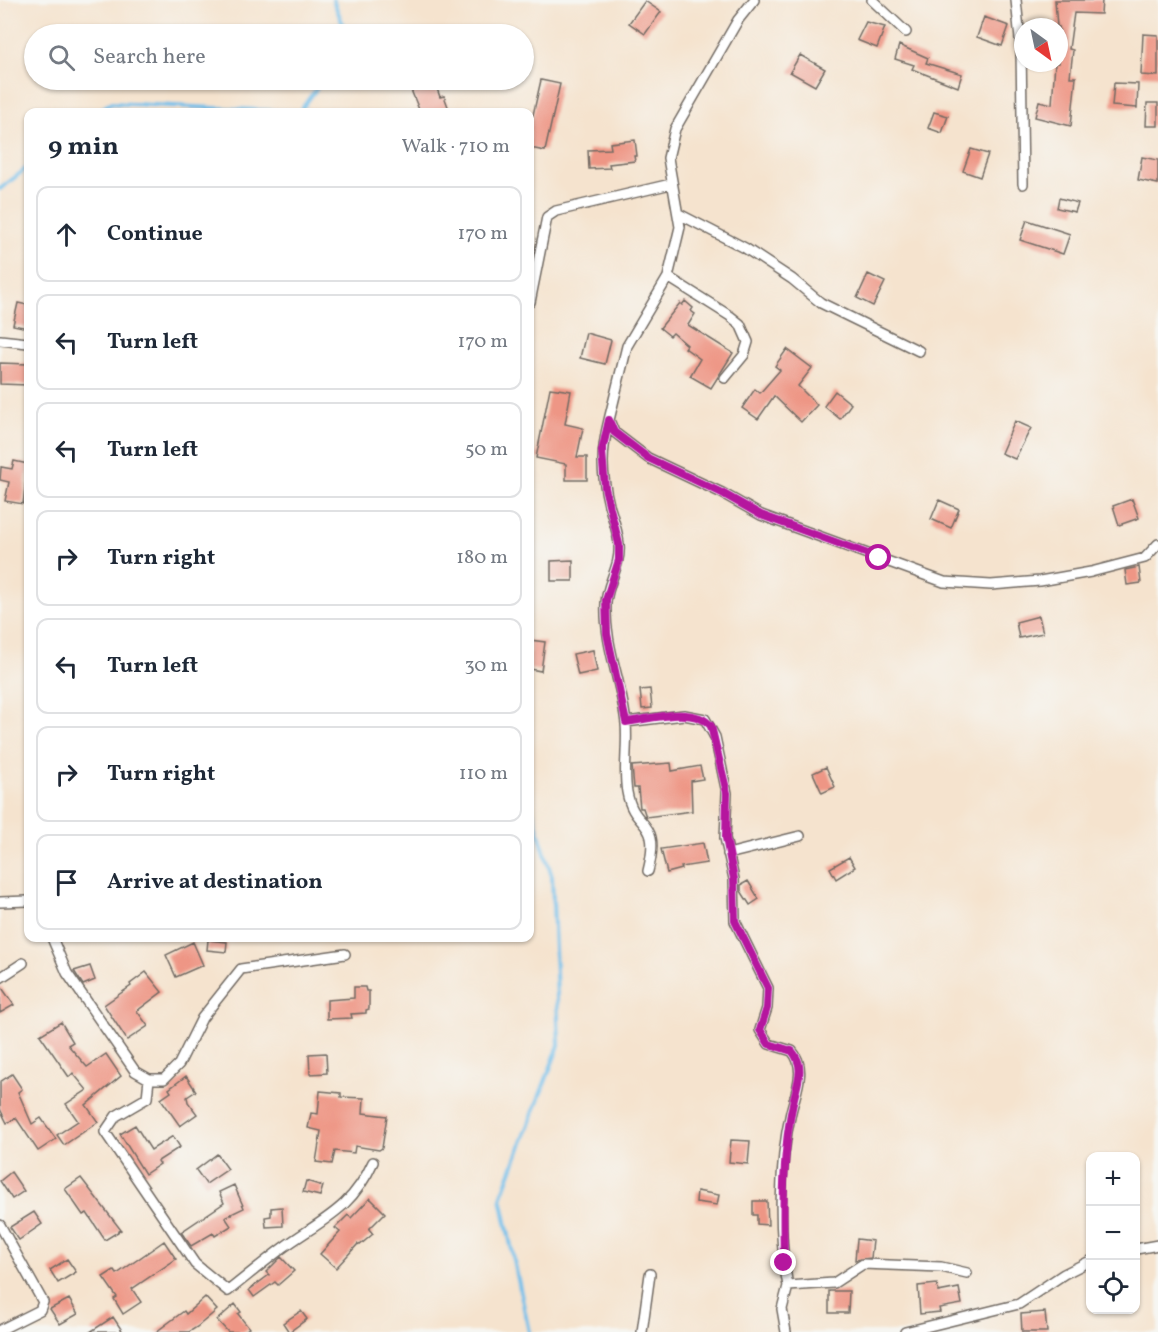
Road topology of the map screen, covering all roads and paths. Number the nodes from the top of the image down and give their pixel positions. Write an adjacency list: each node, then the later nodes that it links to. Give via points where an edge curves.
1 (754, 0): 5 (street, via 738,20 675,129 668,158)
2 (872, 0): 4 (street)
3 (1017, 0): 6 (street)
4 (906, 32)
5 (671, 184): 7 (street); 9 (street, via 556,211 547,217)
6 (1023, 184)
7 (679, 214): 8 (street, via 680,227); 12 (street, via 745,248 820,303)
8 (668, 277): 13 (street, via 740,324 748,342 744,355); 14 (street, via 627,346)
9 (534, 282)
10 (0, 340): 11 (street)
11 (24, 343)
12 (919, 351)
13 (725, 378)
14 (609, 420): 15 (street, via 614,432 648,458 761,515 944,582 991,585 1091,572 1145,558); 16 (street, via 602,451 619,560 606,600 607,634)
15 (1158, 543)
16 (626, 722): 18 (street, via 684,715 705,719 711,726 727,793); 19 (street, via 627,792 633,809 652,837 654,849)
17 (800, 836): 18 (street)
18 (728, 854): 34 (street, via 734,879 735,921 768,988 760,1030 769,1044 792,1051 801,1068 784,1162 784,1263)
19 (648, 871)
20 (0, 902): 21 (street)
21 (24, 902)
22 (54, 942): 26 (street, via 67,973 135,1071)
23 (345, 954): 26 (street, via 241,969 202,1018 179,1064 164,1079)
24 (23, 963): 25 (street)
25 (0, 978)
26 (148, 1079): 27 (street, via 147,1098 116,1116 105,1132 195,1264 228,1291 322,1224 362,1186)
27 (373, 1162)
28 (0, 1225): 35 (street, via 43,1302 40,1310)
29 (1158, 1245): 30 (street)
30 (1140, 1248)
31 (1086, 1263): 38 (street, via 1019,1304)
32 (967, 1273): 34 (street, via 940,1267 863,1264 834,1283)
33 (650, 1274): 36 (street)
34 (788, 1286): 37 (street, via 782,1309)
35 (0, 1330)
36 (642, 1332)
37 (786, 1332)
38 (905, 1332)

